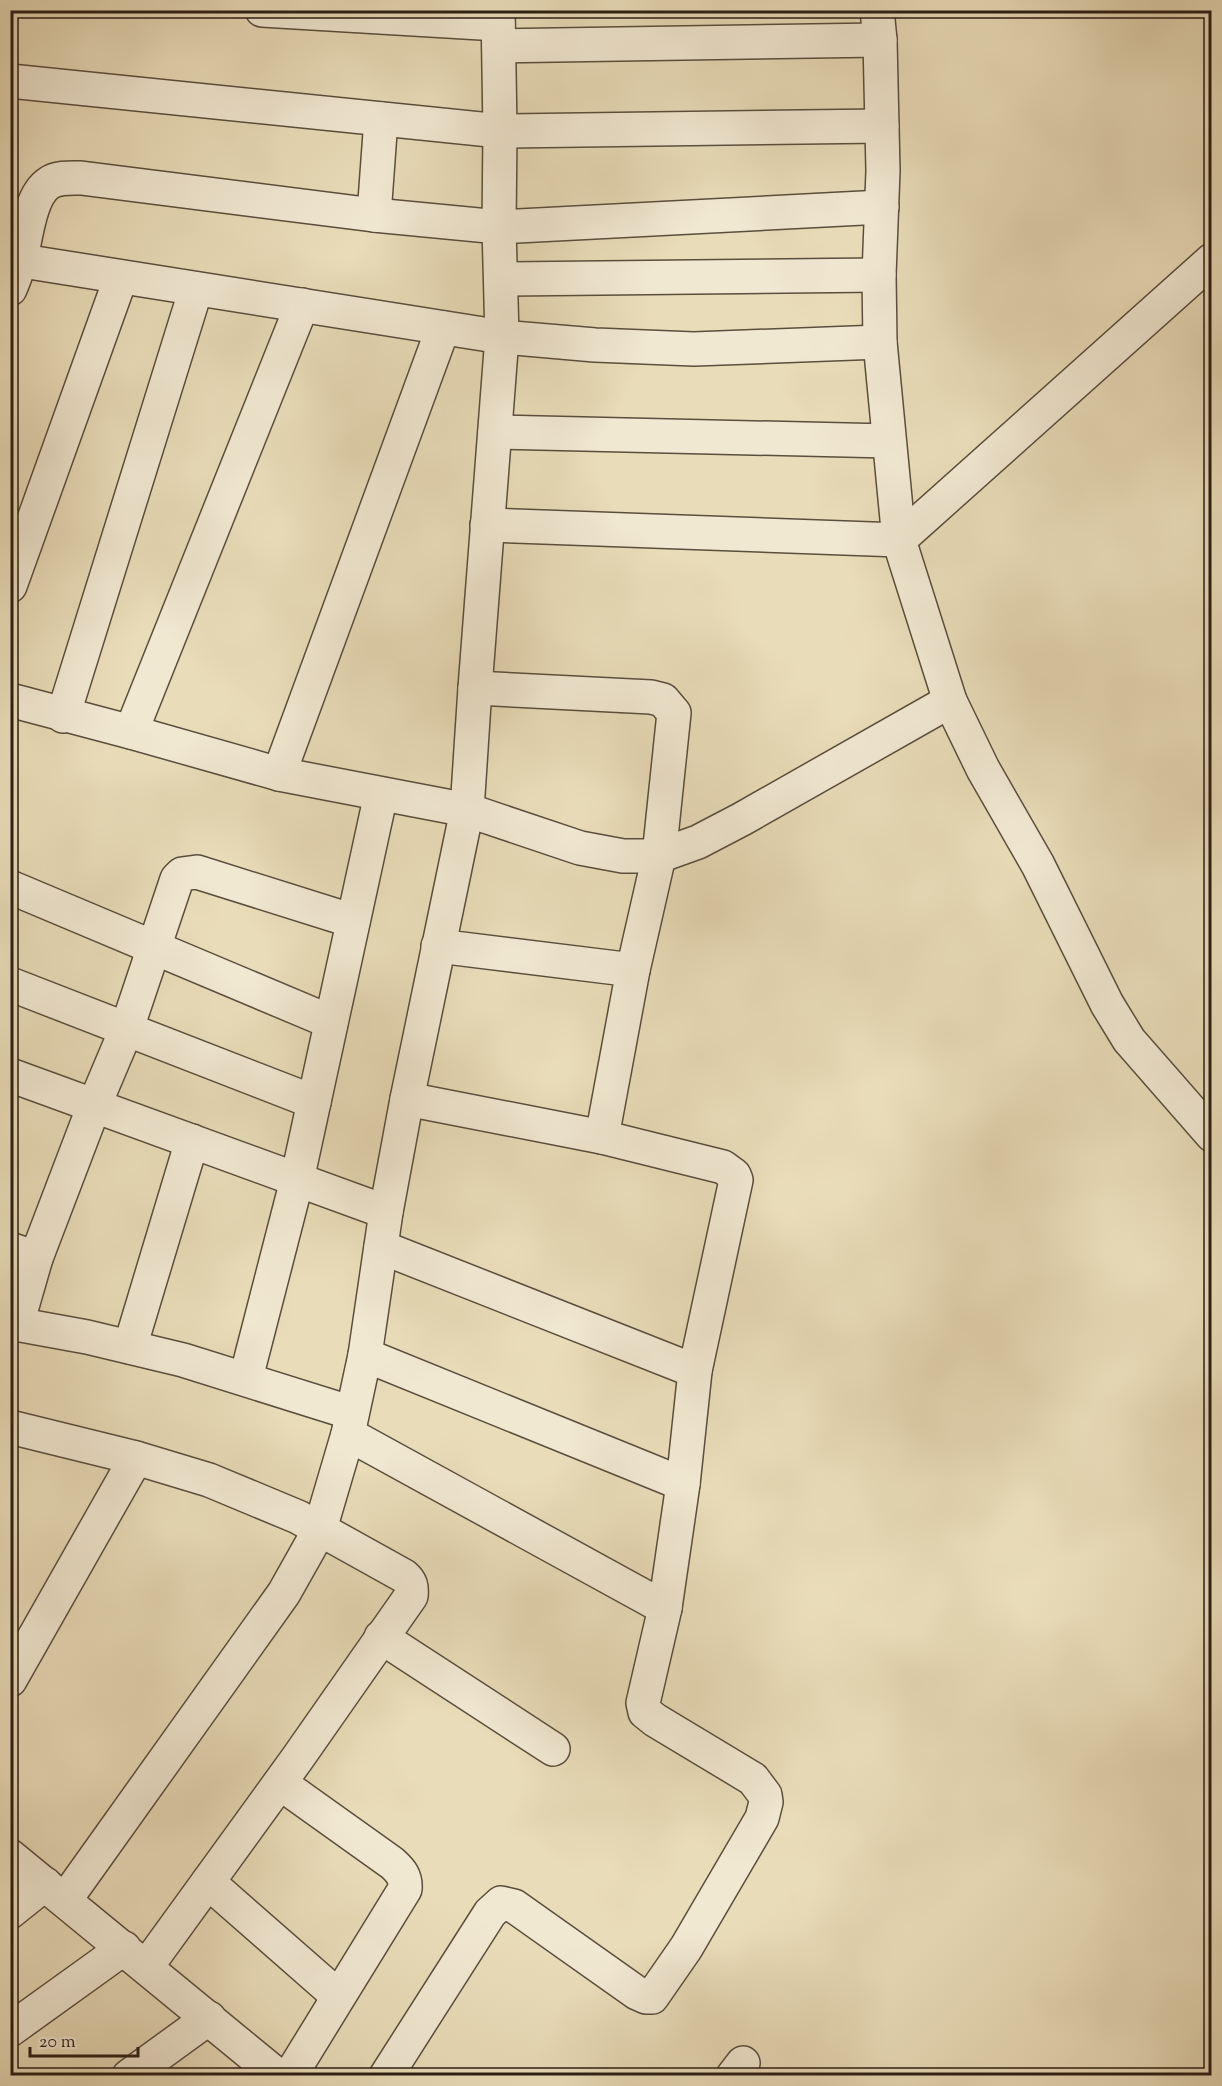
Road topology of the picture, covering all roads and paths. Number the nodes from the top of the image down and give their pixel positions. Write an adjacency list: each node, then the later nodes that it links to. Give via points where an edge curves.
1 (262, 10): 3 (street)
2 (878, 25): 3 (street); 6 (street)
3 (498, 27): 7 (street)
4 (10, 81): 5 (street)
5 (381, 119): 7 (street); 9 (street)
6 (882, 126): 7 (street); 8 (street)
7 (500, 131): 10 (street)
8 (882, 207): 10 (street); 13 (street)
9 (374, 215): 10 (street); 12 (street, via 81,178 59,179 49,183 36,198)
10 (499, 227): 15 (street)
11 (1212, 260): 24 (street)
12 (14, 270): 14 (street)
13 (879, 275): 15 (street); 20 (street)
14 (122, 277): 16 (street); 25 (street)
15 (501, 279): 19 (street)
16 (196, 289): 17 (street); 29 (street)
17 (302, 305): 18 (street); 30 (street)
18 (443, 328): 19 (street); 31 (street)
19 (502, 337): 20 (street, via 694,349); 21 (street)
20 (880, 342): 22 (street)
21 (495, 432): 22 (street); 23 (street)
22 (889, 441): 24 (street)
23 (488, 525): 24 (street); 26 (street)
24 (899, 540): 28 (street)
25 (10, 586)
26 (475, 688): 33 (street); 34 (street, via 663,700 674,713)
27 (10, 700): 29 (street)
28 (950, 700): 34 (street, via 742,819 698,842); 47 (street, via 1107,1004 1129,1040)
29 (63, 716): 30 (street)
30 (131, 732): 31 (street)
31 (279, 774): 32 (street)
32 (381, 794): 33 (street); 36 (street)
33 (467, 810): 34 (street, via 580,848 623,856); 37 (street)
34 (659, 856): 39 (street)
35 (10, 887): 38 (street)
36 (353, 921): 38 (street, via 197,872 189,873 177,879); 41 (street)
37 (438, 945): 39 (street); 44 (street)
38 (155, 947): 41 (street); 42 (street)
39 (633, 970): 48 (street)
40 (10, 984): 42 (street)
41 (332, 1022): 45 (street)
42 (127, 1028): 45 (street); 46 (street)
43 (10, 1075): 46 (street)
44 (406, 1099): 48 (street); 51 (street)
45 (314, 1102): 50 (street)
46 (94, 1106): 49 (street); 53 (street)
47 (1212, 1135)
48 (602, 1137): 57 (street, via 723,1167 736,1180)
49 (192, 1141): 50 (street); 55 (street)
50 (297, 1180): 51 (street); 58 (street)
51 (386, 1212): 52 (street)
52 (381, 1247): 56 (street); 57 (street)
53 (23, 1254): 54 (street)
54 (14, 1324): 55 (street)
55 (130, 1347): 58 (street)
56 (365, 1355): 59 (street); 62 (street)
57 (695, 1371): 62 (street)
58 (246, 1378): 59 (street)
59 (350, 1423): 63 (street); 64 (street)
60 (10, 1427): 61 (street)
61 (136, 1458): 63 (street, via 209,1480); 66 (street)
62 (683, 1484): 64 (street)
63 (320, 1529): 65 (street, via 410,1581 411,1596); 71 (street, via 278,1601)
64 (665, 1608): 80 (street, via 643,1703 645,1712 753,1779 766,1802 762,1818 686,1948 652,1997 646,1997 514,1906 501,1903 490,1913)
65 (381, 1637): 67 (street); 68 (street)
66 (10, 1680)
67 (553, 1749)
68 (280, 1783): 70 (street); 74 (street, via 392,1863 405,1880 405,1889)
69 (10, 1856): 71 (street)
70 (208, 1882): 73 (street); 74 (street)
71 (55, 1892): 72 (street); 73 (street)
72 (10, 1912)
73 (135, 1957): 75 (street); 76 (street)
74 (338, 1996): 79 (street)
75 (209, 2019): 77 (street); 78 (street)
76 (10, 2030)
77 (129, 2076)
78 (278, 2076)
79 (290, 2076)
80 (386, 2076)

